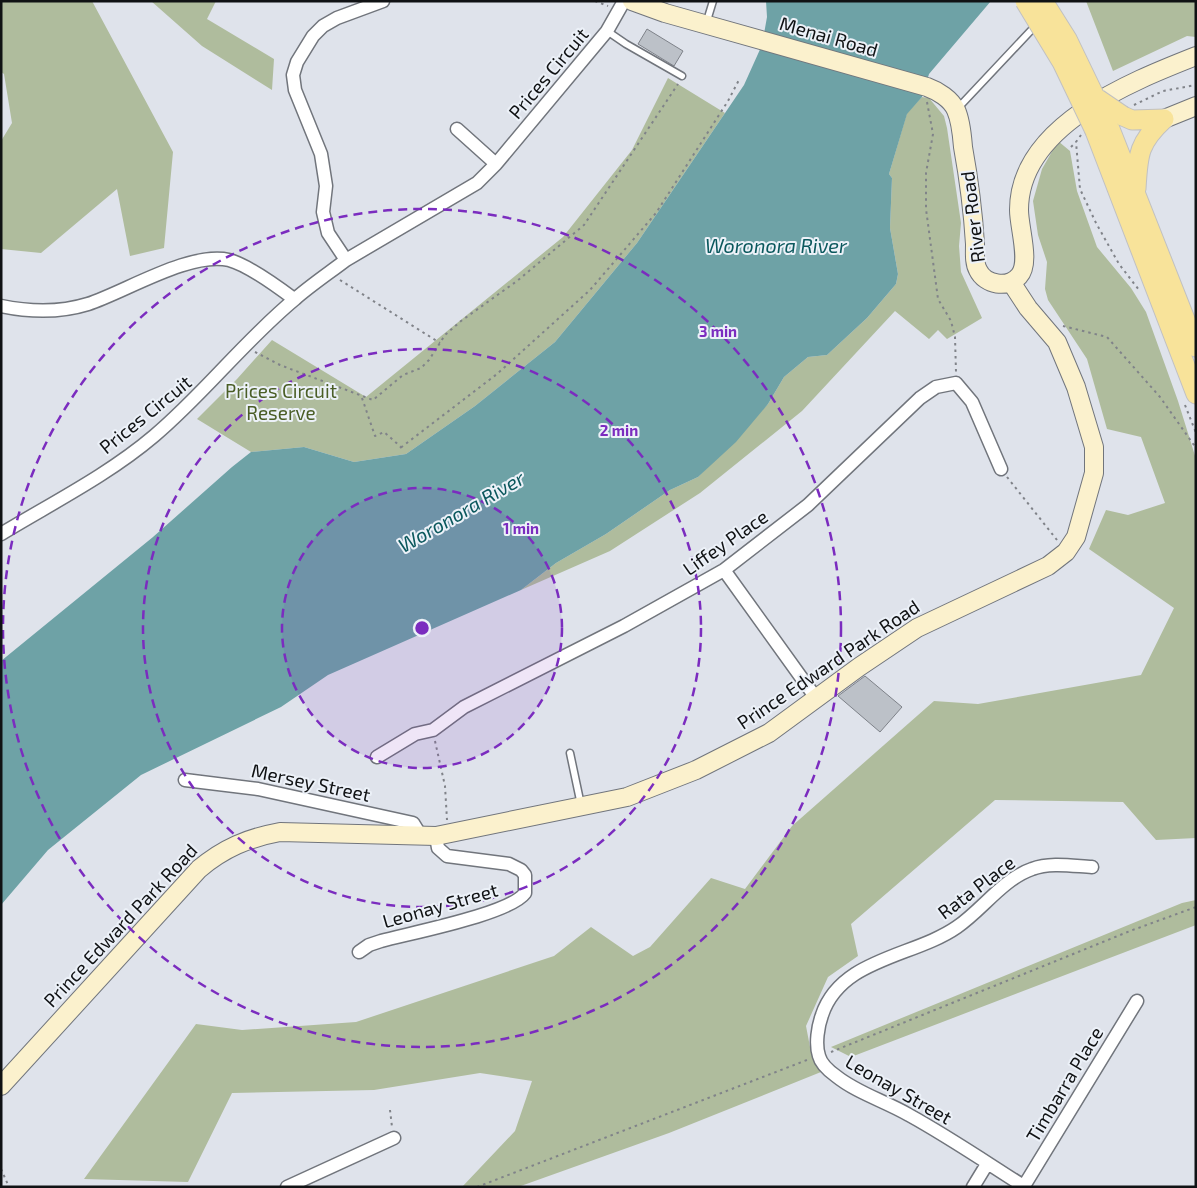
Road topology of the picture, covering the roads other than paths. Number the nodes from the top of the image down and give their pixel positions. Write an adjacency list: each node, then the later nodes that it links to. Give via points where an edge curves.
1 (383, 1): 18 (street, via 323,26 297,62 293,75 295,90 322,154 326,186 323,212 328,233)
2 (624, 1): 8 (street, Prices Circuit)
3 (632, 1): 7 (street, Menai Road)
4 (713, 1): 7 (lane)
5 (1025, 1): 14 (main road, bridge, via 1062,62)
6 (1048, 5): 12 (lane); 14 (main road, bridge)
7 (706, 24): 12 (street, Menai Road, via 941,94)
8 (607, 31): 10 (lane); 16 (street, Prices Circuit)
9 (1196, 56): 19 (street, via 1127,85 1070,121 1040,148 1026,174 1019,198)
10 (682, 76)
11 (1196, 106): 13 (street)
12 (956, 110): 21 (street, River Road, via 973,205 977,269)
13 (1164, 119): 14 (main road); 17 (main road, via 1145,138 1142,146)
14 (1109, 122): 17 (main road); 26 (main road)
15 (457, 129): 16 (street)
16 (496, 164): 18 (street, Prices Circuit, via 470,187)
17 (1136, 194): 25 (main road)
18 (346, 260): 22 (street, Prices Circuit)
19 (1025, 267): 20 (street, via 1021,275); 24 (street)
20 (1011, 282): 21 (street, River Road); 24 (street, Prince Edward Park Road)
21 (992, 283): 24 (street)
22 (294, 299): 23 (street, via 237,263 214,259 168,271 75,307 37,311); 28 (street, Prices Circuit, via 153,437 110,468)
23 (1, 306)
24 (1028, 308): 30 (street, Prince Edward Park Road, via 1057,342 1076,387 1094,446 1094,473 1076,537 1066,552 1037,573 917,628)
25 (1196, 347)
26 (1189, 395)
27 (1001, 469): 29 (street, Liffey Place, via 972,402 956,383 936,387 920,398 808,505)
28 (1, 534)
29 (724, 570): 30 (street); 32 (street, Liffey Place, via 624,626 464,706 433,730 415,734)
30 (816, 698): 34 (street, Prince Edward Park Road, via 769,733 696,770 627,797)
31 (570, 753): 34 (lane)
32 (377, 758)
33 (185, 780): 35 (street, Mersey Street, via 268,791 413,823)
34 (581, 807): 35 (street, Prince Edward Park Road)
35 (435, 836): 37 (street, Leonay Street, via 438,848 447,856 516,867 525,875 525,893 516,902 491,912 375,943); 40 (street, Prince Edward Park Road, via 280,832 257,836 215,855 133,939)
36 (1092, 867): 38 (street, Rata Place, via 1048,865 1031,869 1013,879 957,927 937,939 852,975)
37 (359, 952)
38 (836, 990): 42 (street, Leonay Street, via 824,1008 818,1026 819,1056 823,1064 855,1089 909,1115)
39 (1137, 1001): 43 (street, Timbarra Place)
40 (1, 1086)
41 (394, 1138): 44 (street)
42 (987, 1164): 43 (street, Leonay Street); 45 (street)
43 (1025, 1186)
44 (287, 1187)
45 (973, 1187)

